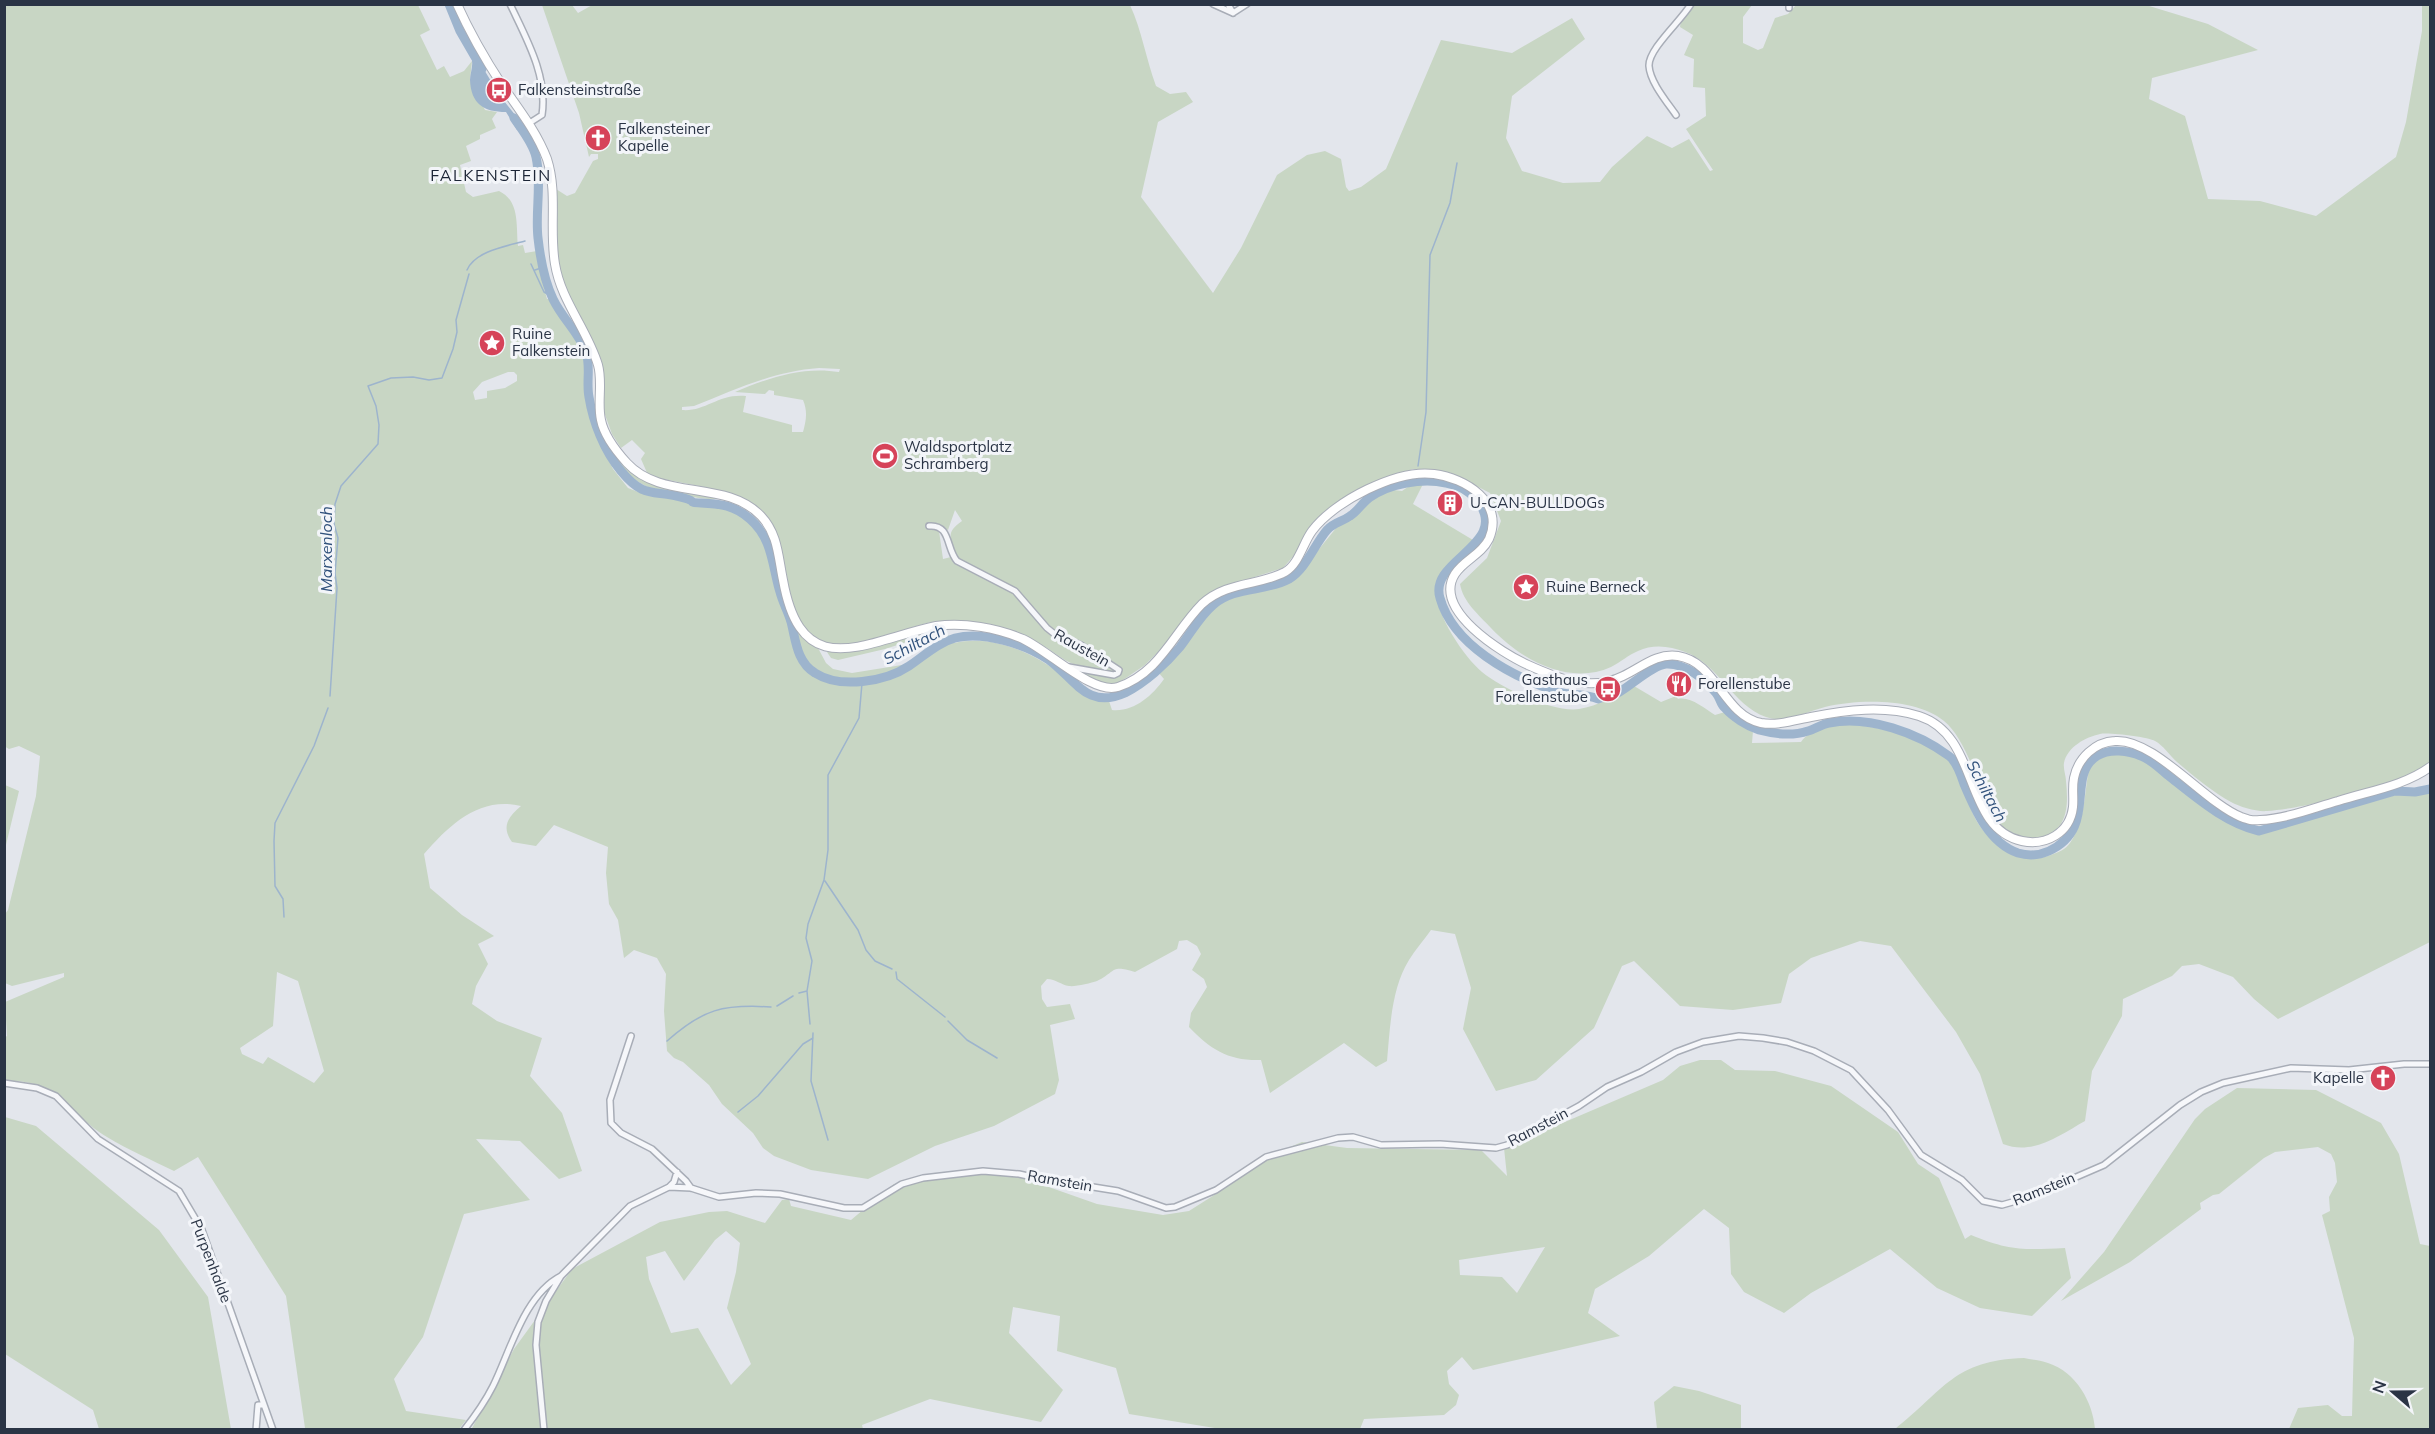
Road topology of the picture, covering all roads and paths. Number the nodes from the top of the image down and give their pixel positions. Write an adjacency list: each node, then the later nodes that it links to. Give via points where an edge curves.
1 (457, 4): 9 (main road, via 476,44)
2 (510, 4): 9 (street, via 528,42 543,91 542,115)
3 (1213, 4): 7 (street)
4 (1228, 4): 7 (street)
5 (1247, 4): 7 (street)
6 (1691, 4): 8 (street, via 1653,52 1648,65)
7 (1233, 13)
8 (1676, 115)
9 (528, 124): 11 (main road, via 546,156 553,182 552,238 561,292 598,367 601,421 626,463 666,485 729,498 758,513 774,534 788,603 797,622 812,641 823,647 849,649 949,624 1004,632 1035,645)
10 (928, 526): 11 (street, Raustein, via 937,526 947,534 957,561 1015,591 1057,636 1081,645 1119,670 1114,675)
11 (1069, 667): 12 (main road, via 1085,680 1107,689 1132,680 1166,653 1190,619 1212,597 1287,571 1312,531 1331,513 1392,478 1430,473 1451,476 1467,484 1489,506 1489,538 1454,575 1450,597 1480,635 1507,654 1565,680 1595,684 1623,676 1650,660 1681,656 1713,678 1737,711 1762,723 1866,710 1918,716 1933,722 1951,738 1991,822 2016,839 2049,840 2065,828 2073,809 2078,765 2089,752 2112,741 2136,743 2234,814 2253,821 2281,817 2408,780)
12 (2430, 767)
13 (631, 1036): 16 (street, via 610,1100 611,1123 621,1133 652,1149)
14 (2430, 1064): 18 (street, Ramstein, via 2349,1070 2291,1068 2223,1083 2180,1104 2104,1164 2030,1197 2002,1205 1983,1202 1962,1180 1921,1155 1888,1110 1851,1070 1787,1042 1739,1036 1703,1042 1676,1052 1507,1145 1381,1145 1353,1137 1338,1138 1266,1157 1216,1190 1175,1207 1166,1208 1118,1191 983,1171 902,1184 862,1208 844,1208 780,1194 719,1197)
15 (4, 1083): 20 (street, Purpenhalde, via 37,1088 56,1096 98,1139 179,1191 202,1230)
16 (676, 1172): 17 (street); 18 (street)
17 (669, 1187): 18 (street, Ramstein); 19 (street, Ramstein, via 630,1206)
18 (691, 1188)
19 (561, 1276): 23 (street, via 549,1282 517,1327 493,1386); 24 (street, via 538,1322 537,1374)
20 (263, 1405): 21 (street, via 258,1405); 22 (street, Purpenhalde)
21 (256, 1430)
22 (273, 1430)
23 (464, 1430)
24 (544, 1430)

